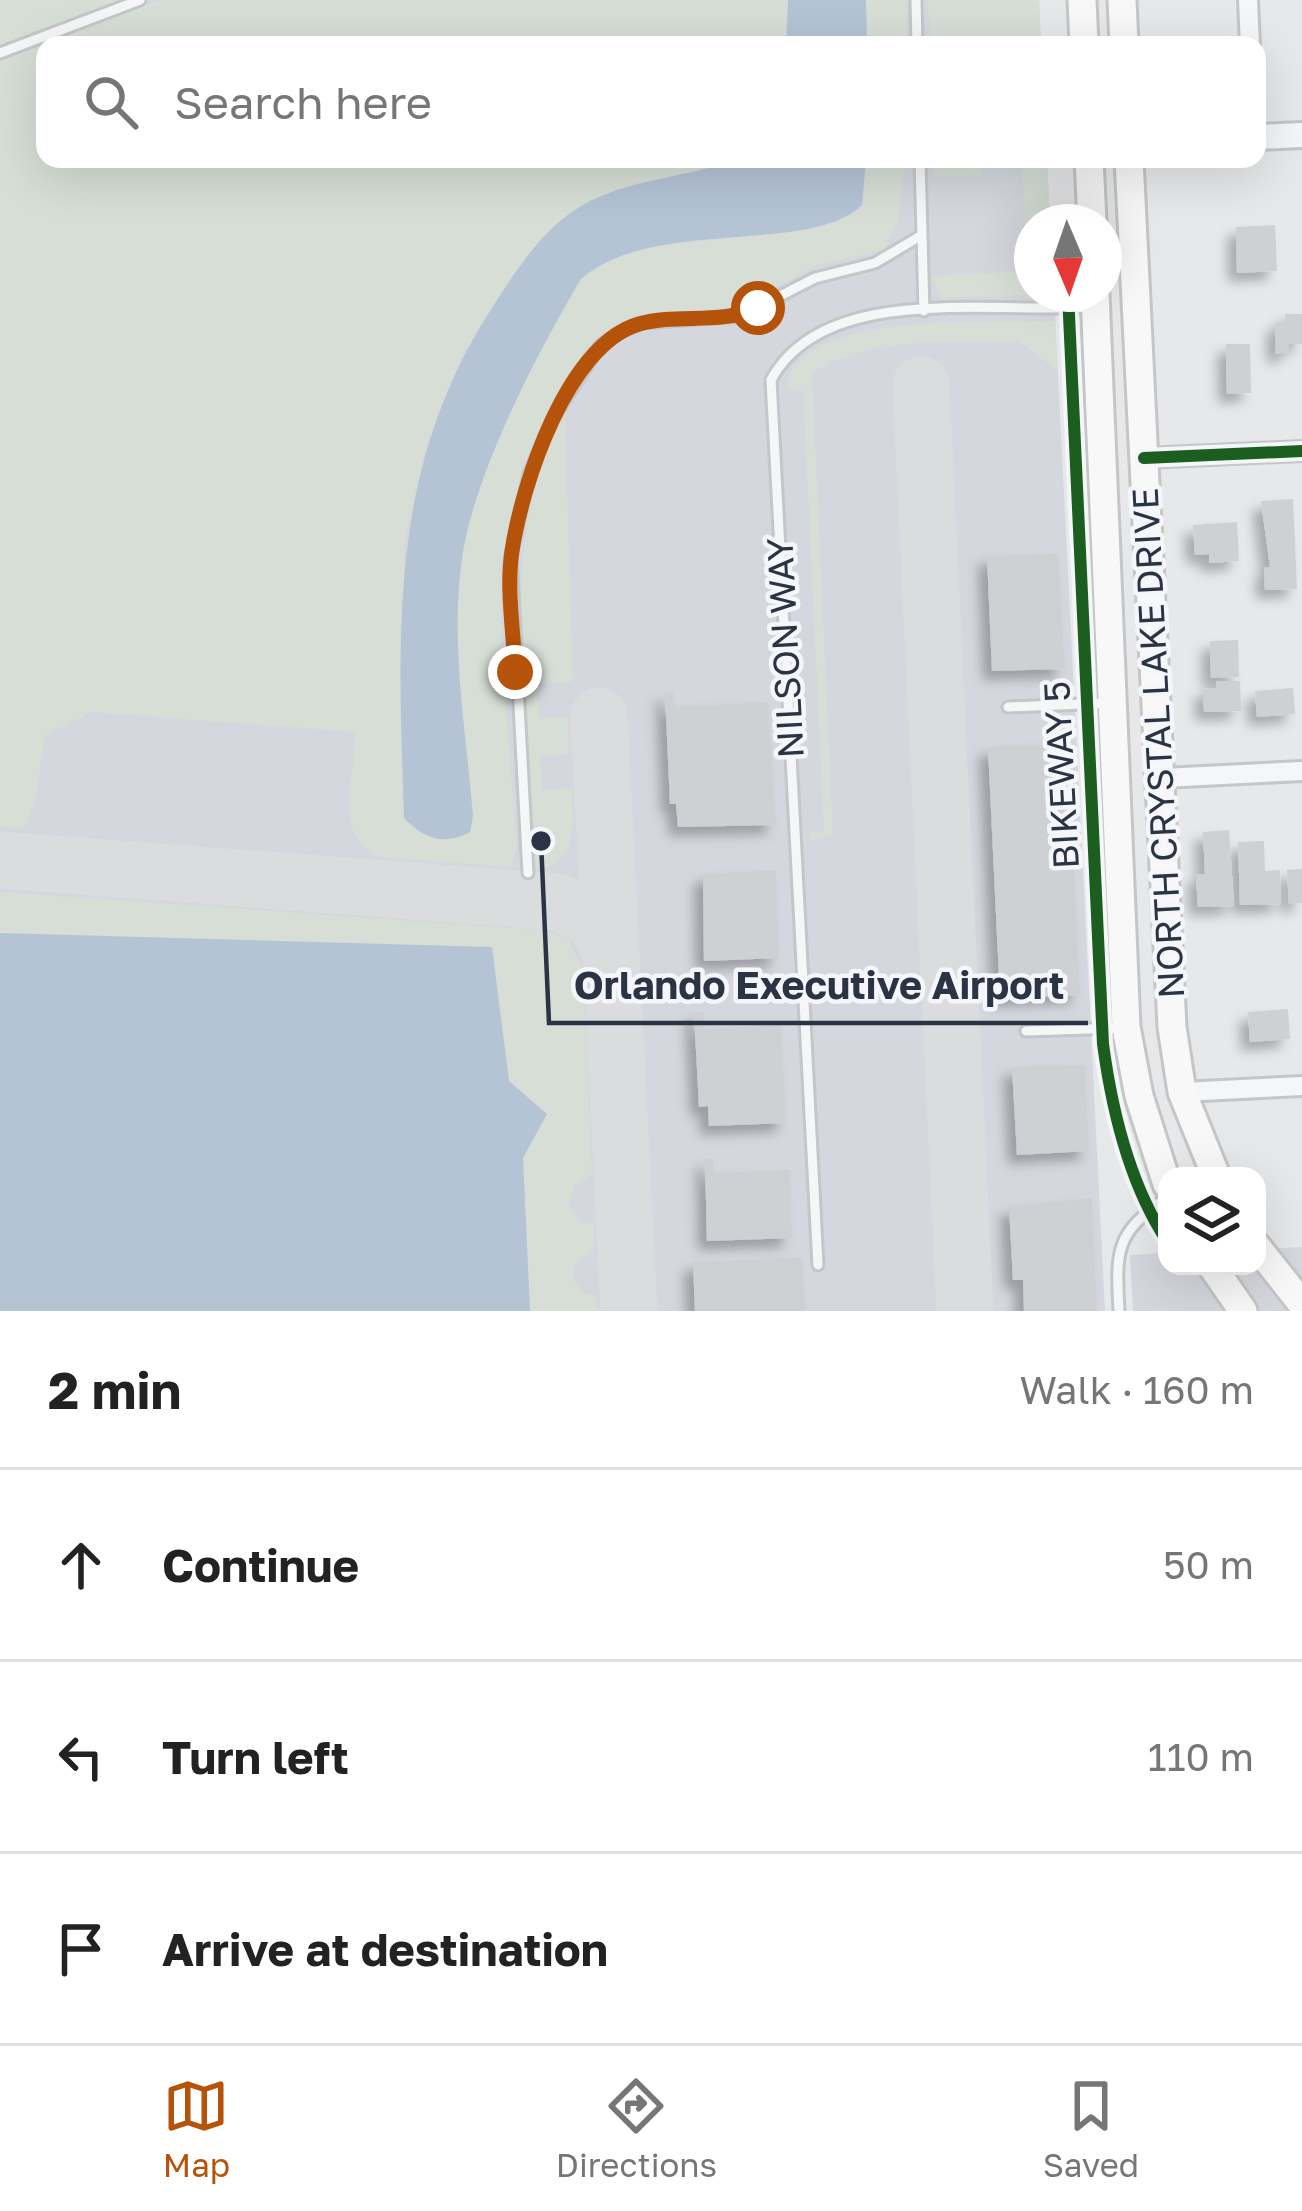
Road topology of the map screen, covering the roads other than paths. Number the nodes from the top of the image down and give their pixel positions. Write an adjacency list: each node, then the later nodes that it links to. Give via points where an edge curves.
1 (140, 0): 6 (lane)
2 (916, 0): 7 (lane)
3 (1082, 0): 8 (main road)
4 (1122, 0): 9 (main road)
5 (1248, 0): 10 (street)
6 (43, 36)
7 (917, 36)
8 (1084, 36)
9 (1124, 36)
10 (1250, 36)
11 (36, 39): 12 (lane)
12 (0, 52)
13 (1302, 135): 14 (street)
14 (1266, 137)
15 (920, 168): 19 (lane)
16 (1089, 168): 18 (main road)
17 (1129, 168): 24 (main road, NORTH CRYSTAL LAKE DRIVE)
18 (1091, 204)
19 (922, 235): 21 (lane); 29 (lane, via 875,263 815,278 741,316 642,323 617,334 600,346 554,418 530,474 511,555)
20 (1014, 305): 21 (lane, NILSON WAY)
21 (924, 311): 38 (lane, NILSON WAY, via 861,313 832,326 784,356 771,380)
22 (1096, 312): 25 (main road, NORTH CRYSTAL LAKE DRIVE)
23 (1302, 451): 24 (street)
24 (1144, 458): 28 (main road, NORTH CRYSTAL LAKE DRIVE)
25 (1112, 703): 26 (lane); 30 (main road, NORTH CRYSTAL LAKE DRIVE)
26 (1008, 707)
27 (1302, 771): 28 (street)
28 (1163, 778): 33 (main road, NORTH CRYSTAL LAKE DRIVE, via 1172,1027)
29 (528, 873)
30 (1126, 1028): 31 (lane); 34 (main road, NORTH CRYSTAL LAKE DRIVE)
31 (1026, 1030)
32 (1294, 1086): 33 (street)
33 (1182, 1092): 35 (main road, NORTH CRYSTAL LAKE DRIVE)
34 (1162, 1167)
35 (1211, 1167)
36 (1158, 1205): 41 (lane, via 1118,1250)
37 (1266, 1258): 40 (main road)
38 (818, 1265)
39 (1218, 1275): 42 (main road)
40 (1302, 1304)
41 (1119, 1311)
42 (1244, 1311)

